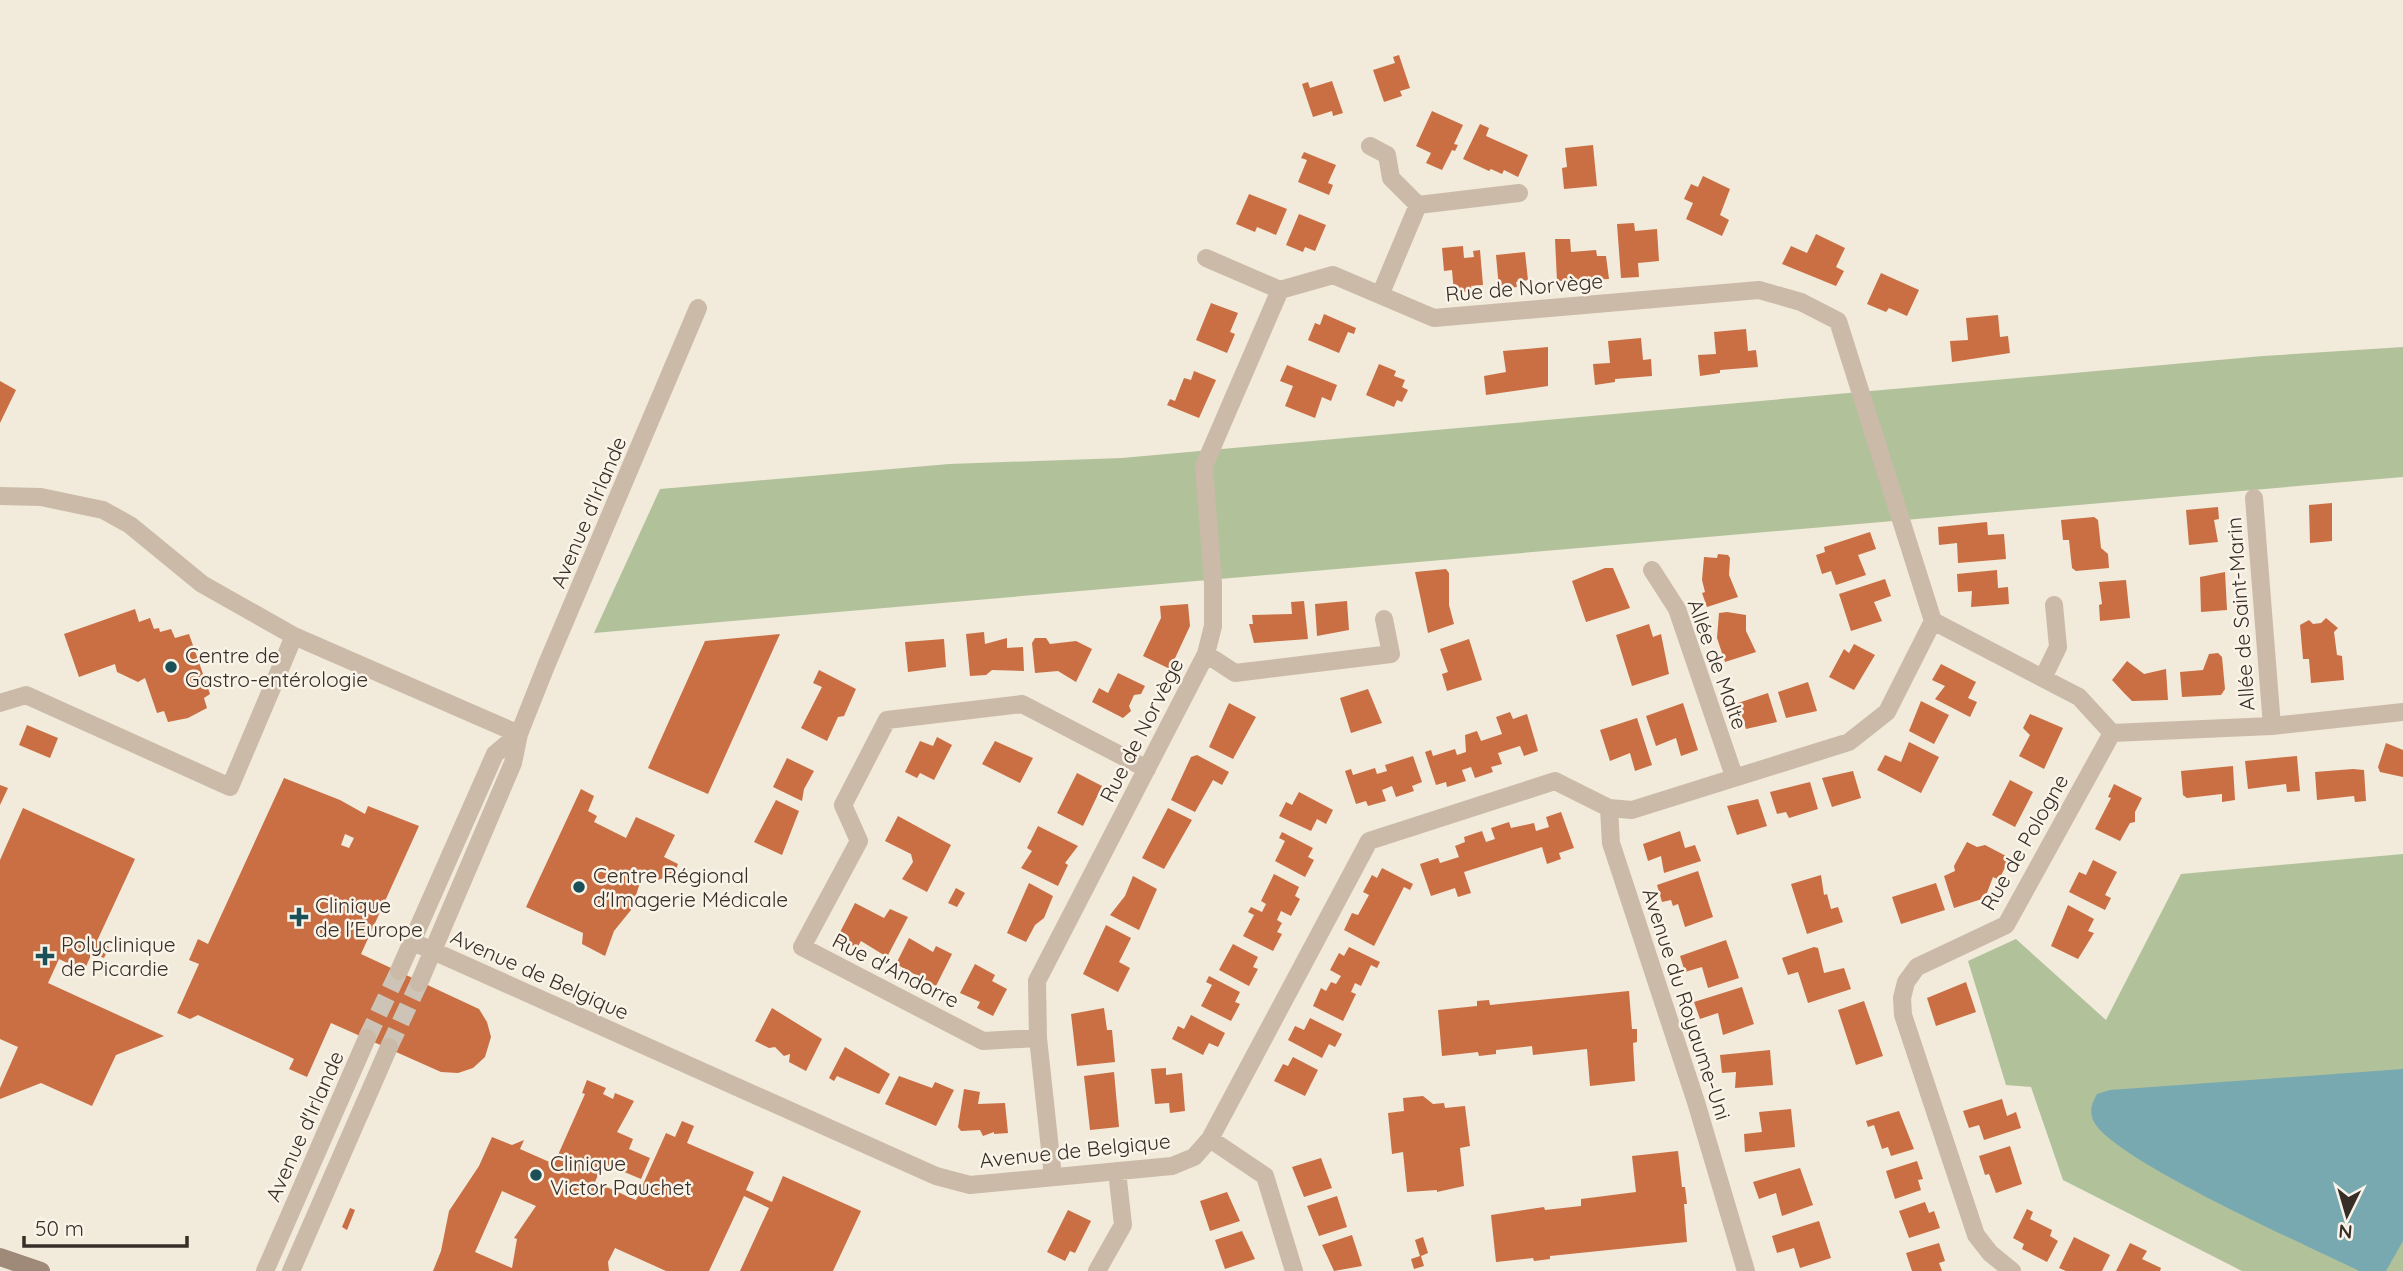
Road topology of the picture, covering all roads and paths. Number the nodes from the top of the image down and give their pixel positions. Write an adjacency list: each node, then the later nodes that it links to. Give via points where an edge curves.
1 (1370, 146): 3 (street, via 1387,155 1391,178)
2 (1519, 194): 3 (street)
3 (1418, 205): 6 (street)
4 (1206, 258): 5 (street)
5 (1280, 290): 6 (street, Rue de Norvège, via 1333,275); 15 (street, Rue de Norvège, via 1205,466 1213,584 1213,626)
6 (1381, 293): 13 (street, Rue de Norvège, via 1434,318 1759,290 1801,302 1838,321)
7 (698, 308): 21 (street, Avenue d'Irlande)
8 (0, 496): 14 (street, via 41,497 103,510 130,525 202,584)
9 (2254, 498): 19 (street, Allée de Saint-Marin)
10 (1652, 570): 23 (street, Allée de Malte, via 1677,609)
11 (2054, 605): 16 (street, via 2058,647)
12 (1384, 619): 15 (street, via 1391,654 1235,673)
13 (1933, 621): 16 (street); 23 (street, via 1887,712 1849,742)
14 (295, 636): 17 (street, via 230,787 26,695); 21 (street)
15 (1206, 654): 22 (street, Rue de Norvège)
16 (2043, 678): 20 (street, via 2079,697)
17 (0, 703)
18 (2403, 712): 19 (street)
19 (2272, 726): 20 (street)
20 (2112, 733): 42 (street, Rue de Pologne, via 2006,925 1917,967 1902,998 1903,1015 1976,1235)
21 (519, 734): 25 (street, Avenue d'Irlande, via 495,754); 26 (street, Avenue d'Irlande, via 513,763)
22 (1147, 769): 30 (street, Rue de Norvège, via 1037,981); 30 (street, Rue d'Andorre, via 1022,704 900,718 887,720 842,805 859,841 802,947 983,1041)
23 (1734, 776): 24 (street, via 1632,810)
24 (1609, 808): 32 (street, Avenue de Belgique, via 1555,781 1369,841); 41 (street, Avenue du Royaume-Uni, via 1611,843)
25 (412, 942): 26 (street, Avenue de Belgique); 27 (street, Avenue d'Irlande)
26 (433, 951): 28 (street, Avenue d'Irlande); 34 (street, Avenue de Belgique, via 936,1176 970,1185)
27 (399, 971)
28 (419, 983)
29 (367, 1038): 37 (street, Avenue d'Irlande)
30 (1038, 1038): 34 (street, Rue de Norvège)
31 (390, 1048): 38 (street)
32 (1210, 1139): 33 (street, Avenue de Belgique, via 1194,1157 1172,1166); 40 (street, via 1265,1176)
33 (1117, 1171): 34 (street, Avenue de Belgique); 39 (street, via 1123,1224)
34 (1053, 1177)
35 (0, 1257): 36 (street)
36 (41, 1271)
37 (265, 1271)
38 (291, 1271)
39 (1097, 1271)
40 (1294, 1271)
41 (1746, 1271)
42 (2012, 1271)

